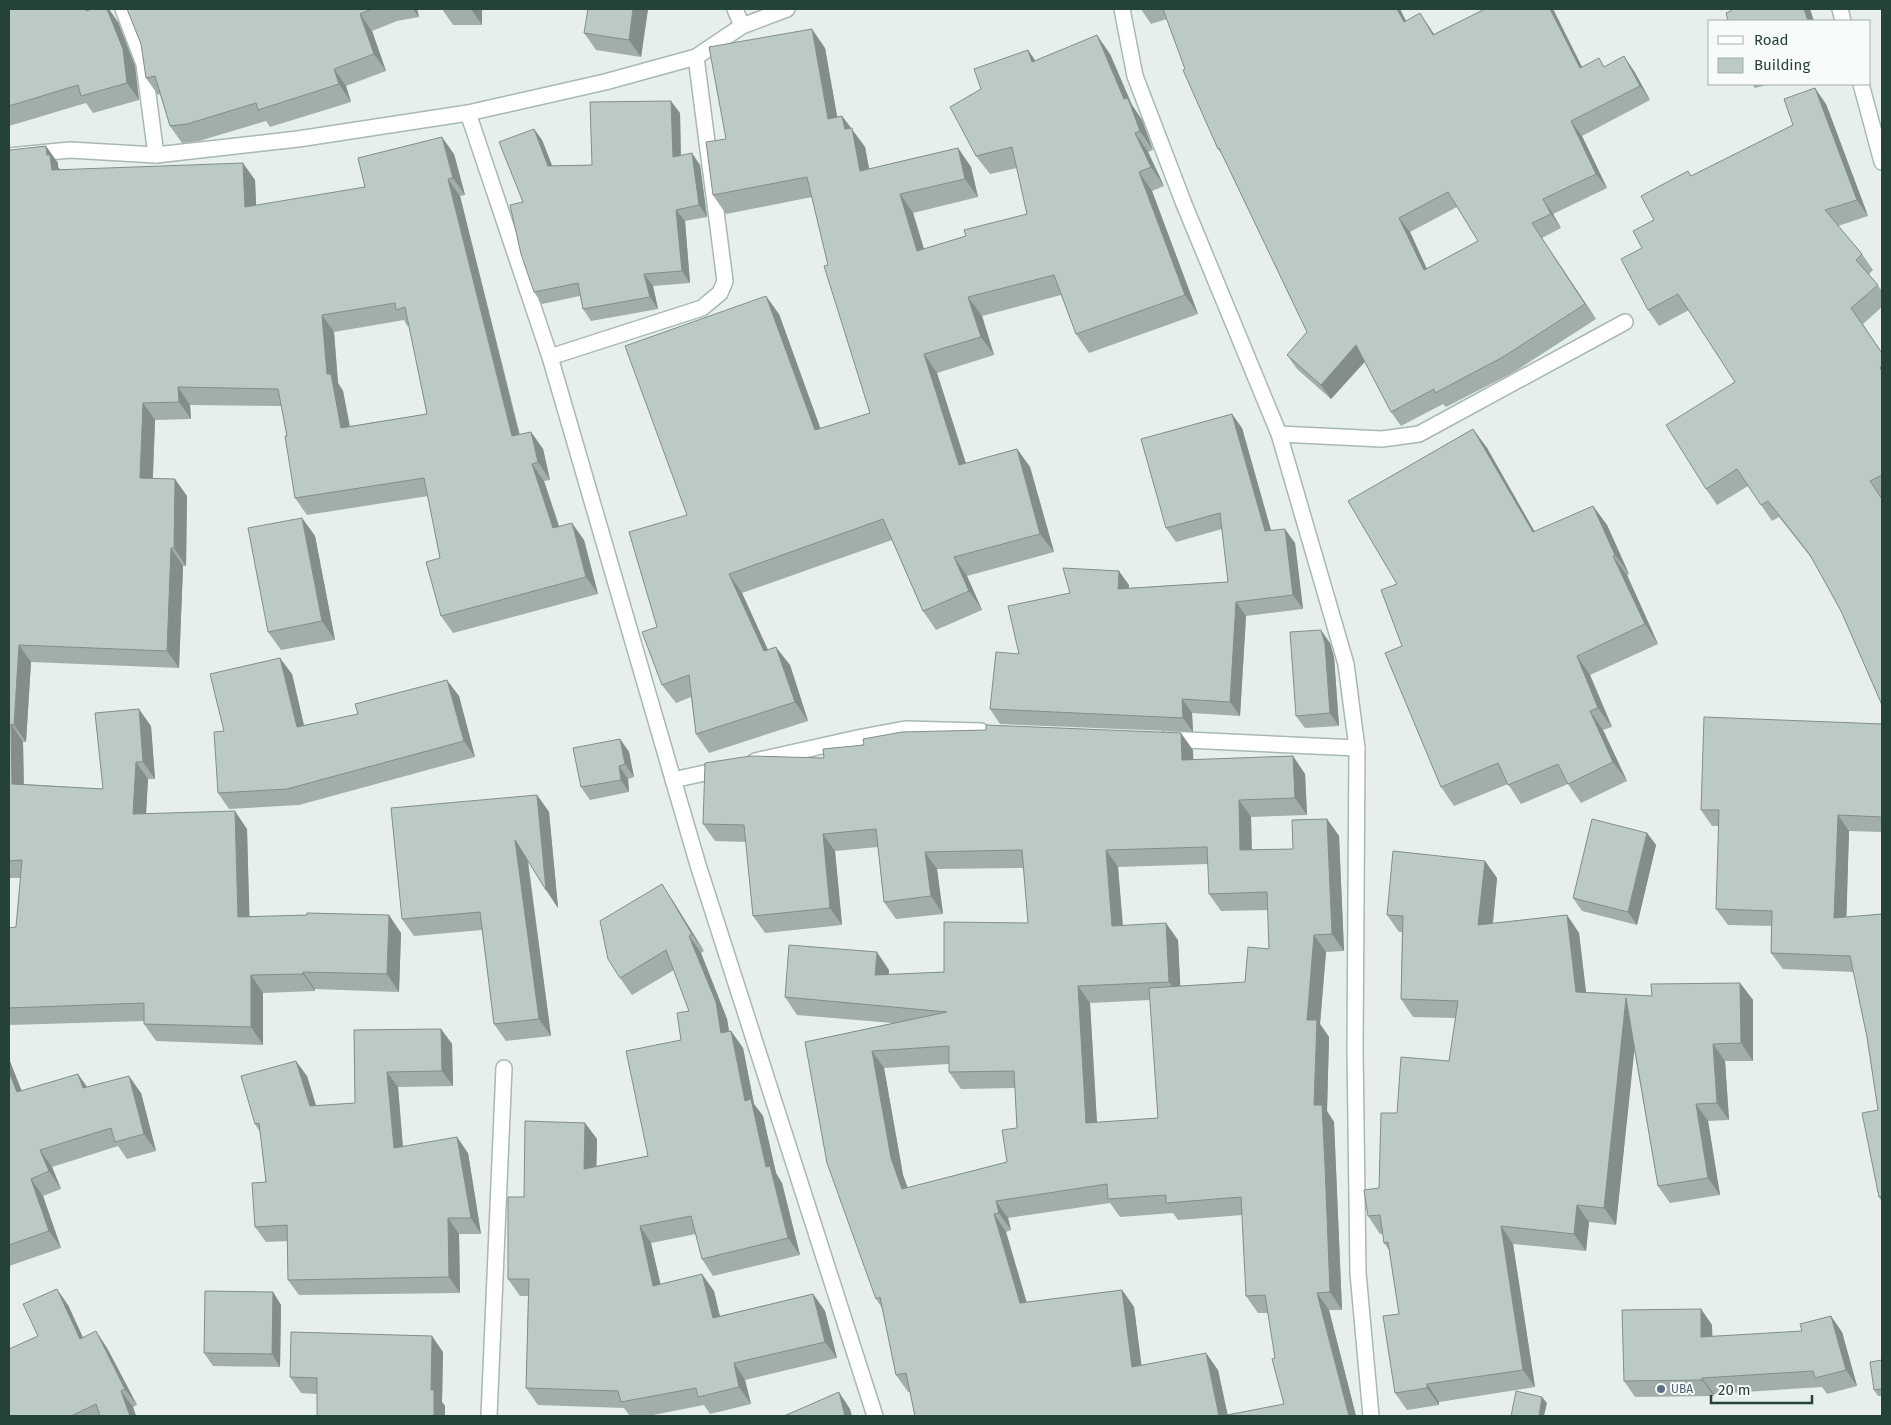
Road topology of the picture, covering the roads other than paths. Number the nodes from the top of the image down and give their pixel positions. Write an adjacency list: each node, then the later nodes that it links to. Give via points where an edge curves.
1 (123, 9): 9 (street, via 144,64)
2 (735, 9): 5 (street)
3 (787, 9): 5 (street)
4 (1122, 9): 14 (street, via 1135,76)
5 (742, 26): 6 (street)
6 (696, 57): 8 (street, via 605,82); 13 (street, via 725,281 720,292 702,308)
7 (1862, 85): 11 (street)
8 (468, 113): 9 (street, via 298,139); 13 (street)
9 (156, 155): 10 (street, via 70,150)
10 (9, 156)
11 (1882, 162)
12 (1625, 322): 14 (street, via 1419,434 1382,440)
13 (550, 357): 18 (street)
14 (1279, 434): 17 (street, via 1346,664)
15 (999, 732): 18 (street, via 905,729)
16 (1148, 738): 17 (street)
17 (1357, 748): 22 (street, via 1355,1050 1358,1273)
18 (673, 780): 21 (street)
19 (504, 1068): 20 (street)
20 (489, 1416)
21 (875, 1416)
22 (1372, 1416)

